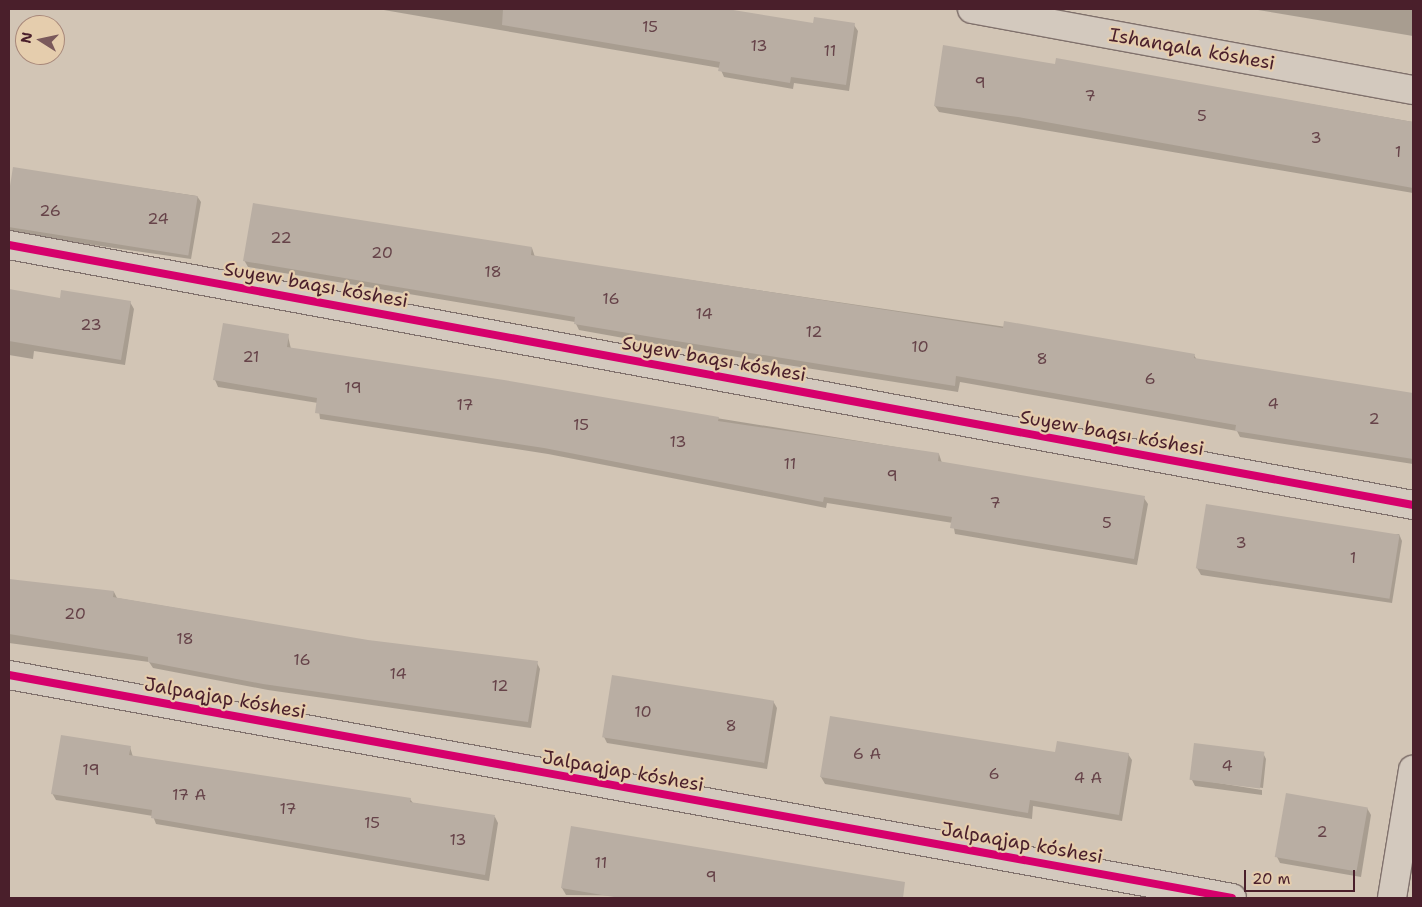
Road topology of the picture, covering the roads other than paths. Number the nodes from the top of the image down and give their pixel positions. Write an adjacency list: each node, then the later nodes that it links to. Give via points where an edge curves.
1 (972, 9): 2 (street, Ishanqala kóshesi)
2 (1413, 90)
3 (9, 245): 4 (street, Suyew baqsı kóshesi)
4 (1413, 505)
5 (9, 675): 7 (street, Jalpaqjap kóshesi)
6 (1413, 770): 8 (street)
7 (1232, 898)
8 (1392, 898)

